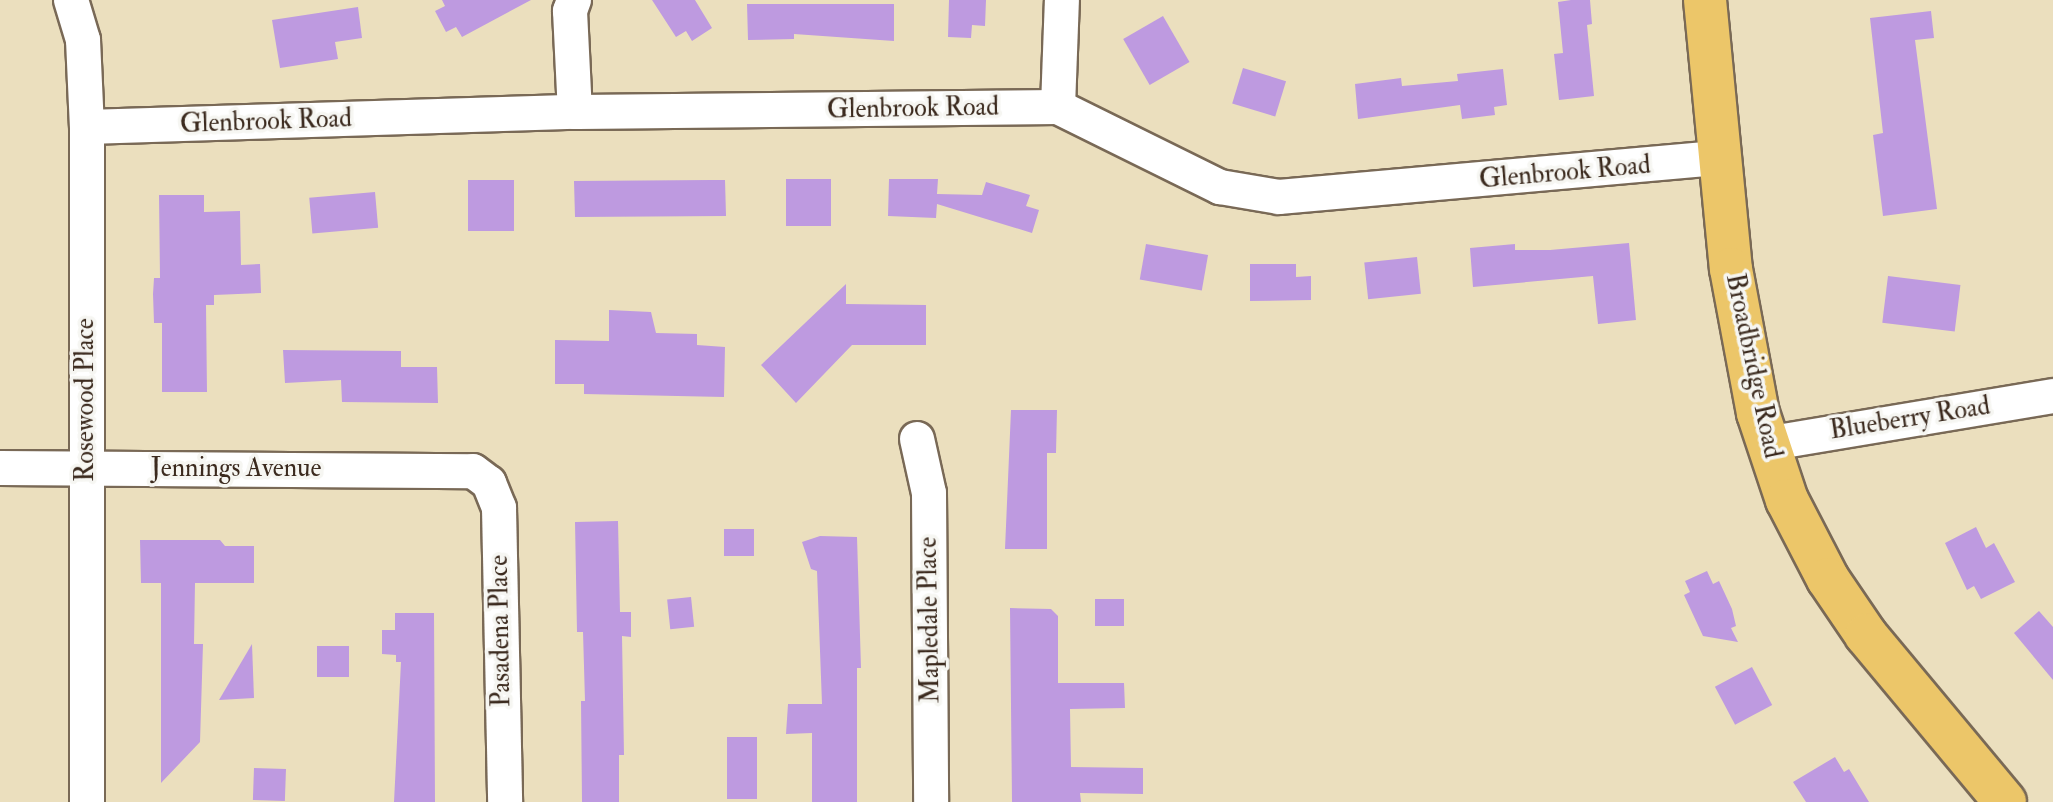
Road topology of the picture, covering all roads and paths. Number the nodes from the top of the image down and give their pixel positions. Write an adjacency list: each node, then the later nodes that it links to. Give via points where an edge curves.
1 (71, 0): 7 (street, Rosewood Place, via 83,40)
2 (574, 0): 6 (street, via 570,11)
3 (1062, 0): 5 (street)
4 (1705, 0): 8 (main road, Broadbridge Road)
5 (1058, 107): 6 (street, Glenbrook Road); 8 (street, Glenbrook Road, via 1220,187 1279,197)
6 (575, 112): 7 (street, Glenbrook Road)
7 (87, 127): 13 (street, Rosewood Place)
8 (1719, 158): 11 (main road, Broadbridge Road, via 1731,269)
9 (2053, 396): 11 (street, Blueberry Road)
10 (917, 439): 17 (street, Mapledale Place, via 929,493)
11 (1766, 444): 18 (main road, Broadbridge Road, via 1787,500 1828,579 1914,696)
12 (0, 468): 13 (street, Jennings Avenue)
13 (85, 468): 14 (street, Jennings Avenue); 15 (street, Rosewood Place)
14 (473, 471): 16 (street, Pasadena Place, via 489,483 499,508)
15 (87, 802)
16 (505, 802)
17 (931, 802)
18 (2005, 802)

